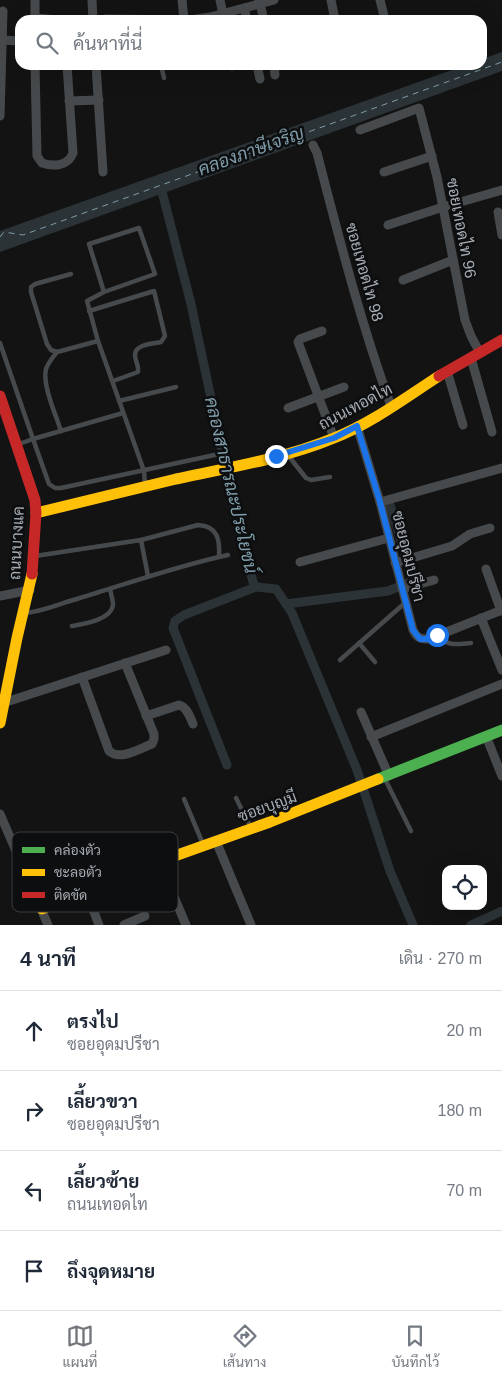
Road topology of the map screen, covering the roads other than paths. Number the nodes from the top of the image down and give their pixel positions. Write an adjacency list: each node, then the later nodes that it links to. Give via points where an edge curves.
1 (36, 0): 12 (street)
2 (92, 0): 13 (street)
3 (182, 0): 14 (street)
4 (220, 0): 11 (street)
5 (274, 0): 8 (street)
6 (330, 0): 17 (street)
7 (380, 0): 18 (street)
8 (259, 2): 9 (street); 16 (street)
9 (244, 8): 11 (street); 15 (street)
10 (3, 11): 19 (street)
11 (223, 14)
12 (35, 15)
13 (93, 15)
14 (184, 15)
15 (246, 15)
16 (263, 15)
17 (334, 15)
18 (384, 15)
19 (1, 40): 20 (street); 32 (street)
20 (15, 41)
21 (35, 70): 31 (street, via 37,156 42,163 59,164 72,156)
22 (67, 70): 31 (street)
23 (96, 70): 30 (street)
24 (163, 70): 28 (lane)
25 (258, 70): 29 (street)
26 (275, 70): 27 (street)
27 (276, 75)
28 (164, 78)
29 (260, 79)
30 (99, 100): 31 (street); 36 (street)
31 (69, 101)
32 (0, 116)
33 (360, 130): 35 (street, ซอยเทอดไท 96, via 419,108)
34 (313, 145): 61 (street, ซอยเทอดไท 98)
35 (432, 156): 37 (street); 39 (street, ซอยเทอดไท 96)
36 (103, 172)
37 (384, 172)
38 (502, 190): 39 (street)
39 (443, 207): 41 (street); 43 (street, ซอยเทอดไท 96)
40 (498, 212): 42 (street)
41 (388, 225)
42 (502, 235)
43 (453, 260): 45 (street); 53 (street, ซอยเทอดไท 96)
44 (71, 274): 52 (lane, via 31,287 47,344)
45 (403, 280)
46 (104, 292): 46 (lane, via 155,274 139,228 89,244); 47 (lane, via 88,300)
47 (89, 311): 49 (lane); 55 (lane, via 154,291 165,336 161,342 136,350 138,372)
48 (322, 331): 59 (street, via 298,342)
49 (98, 340): 52 (lane); 55 (lane)
50 (502, 340): 53 (main road, ถนนเทอดไท)
51 (0, 343): 69 (lane)
52 (57, 352): 66 (lane, via 47,364 45,381)
53 (475, 355): 54 (main road, ถนนเทอดไท); 67 (street, ซอยเทอดไท 96)
54 (447, 371): 61 (main road, ถนนเทอดไท); 64 (street)
55 (113, 381): 60 (lane)
56 (176, 386): 60 (lane)
57 (344, 387): 59 (street)
58 (0, 396): 70 (main road, ถนนบางแค)
59 (318, 396): 62 (street); 68 (street)
60 (119, 401): 63 (lane)
61 (391, 406): 65 (main road, ถนนเทอดไท)
62 (288, 408)
63 (123, 412): 66 (lane); 74 (lane)
64 (463, 425)
65 (357, 426): 68 (main road, ถนนเทอดไท); 77 (street, ซอยอุดมปรีชา)
66 (61, 431): 69 (lane)
67 (492, 432)
68 (334, 438): 71 (main road, ถนนเทอดไท)
69 (33, 439): 70 (lane); 74 (lane, via 49,484 55,488)
70 (17, 444): 78 (main road, ถนนบางแค)
71 (287, 453): 75 (lane, via 306,478); 76 (main road, ถนนเทอดไท)
72 (219, 454): 74 (lane)
73 (502, 468): 77 (street, ซอยอุดมปรีชา)
74 (144, 471): 76 (lane)
75 (330, 477)
76 (146, 486): 78 (main road, ถนนเทอดไท)
77 (380, 502): 80 (street, ซอยอุดมปรีชา)
78 (36, 513): 83 (main road, ถนนบางแค)
79 (490, 528): 86 (street, via 470,534 452,546)
80 (389, 538): 85 (street); 86 (street, ซอยอุดมปรีชา)
81 (141, 540): 83 (lane); 84 (lane, via 198,524 206,525 218,538); 88 (lane)
82 (228, 555): 84 (lane)
83 (34, 556): 92 (main road, ถนนบางแค)
84 (219, 557): 88 (lane)
85 (300, 562)
86 (396, 563): 91 (street, ซอยอุดมปรีชา)
87 (486, 569): 95 (street)
88 (148, 576): 90 (lane)
89 (434, 580): 91 (street)
90 (110, 589): 96 (lane); 98 (lane, via 113,606 110,612 92,623)
91 (402, 589): 94 (street, ซอยอุดมปรีชา)
92 (30, 590): 93 (street); 96 (main road, ถนนบางแค)
93 (0, 596)
94 (406, 602): 99 (street, ซอยอุดมปรีชา, via 416,635 420,639 429,639); 100 (lane)
95 (501, 610): 97 (street, ซอยอุดมปรีชา)
96 (23, 614): 109 (main road, ถนนบางแค)
97 (481, 618): 99 (street, ซอยอุดมปรีชา); 106 (street)
98 (72, 626)
99 (437, 635): 101 (lane, via 448,644)
100 (359, 643): 103 (lane); 104 (lane)
101 (471, 643)
102 (166, 650): 105 (street)
103 (340, 660)
104 (375, 662)
105 (125, 663): 107 (street); 111 (street)
106 (502, 670)
107 (82, 677): 109 (street); 111 (street, via 113,755 119,756 152,744 154,734)
108 (502, 684): 116 (street)
109 (3, 703): 112 (main road, ถนนบางแค)
110 (361, 712): 116 (street)
111 (146, 716): 113 (street, via 179,705 186,710)
112 (0, 723)
113 (193, 724)
114 (502, 730): 115 (main road, ซอยบุญมี)
115 (486, 736): 117 (street); 118 (main road, ซอยบุญมี)
116 (372, 737): 118 (street)
117 (502, 776)
118 (387, 777): 122 (main road, ซอยบุญมี); 123 (lane)
119 (236, 798): 122 (lane)
120 (184, 799): 126 (lane)
121 (0, 814): 124 (street)
122 (252, 829): 125 (main road, ซอยบุญมี)
123 (411, 831)
124 (12, 841)
125 (216, 841): 126 (main road, ซอยบุญมี); 136 (street)
126 (204, 846): 127 (main road, ซอยบุญมี)
127 (178, 855)
128 (178, 905): 135 (street)
129 (43, 912): 132 (street)
130 (94, 912): 133 (street)
131 (145, 916): 134 (street)
132 (48, 925)
133 (99, 925)
134 (124, 925)
135 (186, 925)
136 (251, 925)

